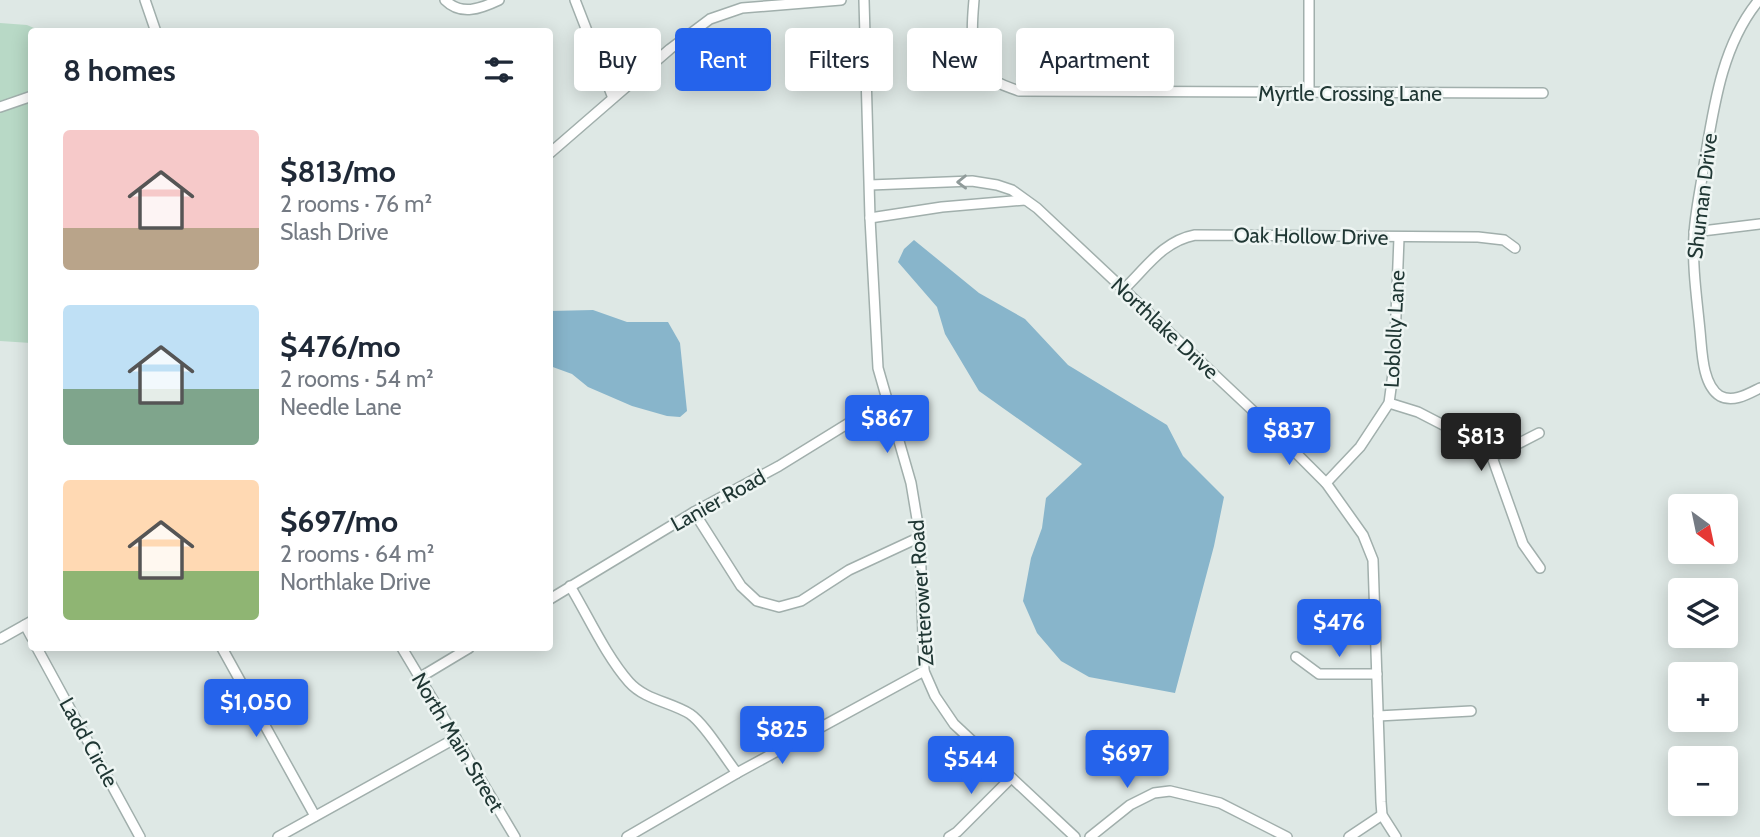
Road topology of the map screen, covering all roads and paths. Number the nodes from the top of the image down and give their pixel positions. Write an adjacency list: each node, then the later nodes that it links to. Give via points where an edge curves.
1 (145, 0): 10 (street)
2 (445, 0): 3 (street, via 453,8 467,10)
3 (499, 0)
4 (575, 0): 14 (street)
5 (841, 0): 14 (street, via 742,8 718,15 670,48)
6 (864, 0): 17 (street, Zetterower Road)
7 (974, 0): 11 (street, Myrtle Crossing Lane, via 971,37 976,54 987,75 1019,91)
8 (1310, 0): 11 (street)
9 (1759, 0): 21 (street, Shuman Drive, via 1746,15 1730,52 1713,108)
10 (155, 28)
11 (1309, 92): 12 (street, Myrtle Crossing Lane)
12 (1543, 93)
13 (28, 97): 15 (street)
14 (612, 98): 16 (street)
15 (0, 107)
16 (553, 150)
17 (870, 185): 18 (street, Northlake Drive, one-way to 17, via 1012,190 972,181); 19 (street, Zetterower Road)
18 (1025, 200): 19 (street); 24 (street, Northlake Drive)
19 (870, 218): 26 (street, Zetterower Road, via 878,368)
20 (1760, 224): 21 (street)
21 (1694, 232): 25 (street, Shuman Drive, via 1702,351 1709,385 1727,399)
22 (1399, 238): 23 (street, Oak Hollow Drive, via 1478,237 1504,240); 24 (street, Oak Hollow Drive, via 1183,237 1162,250); 27 (street, Loblolly Lane)
23 (1515, 248)
24 (1124, 289): 30 (street, Northlake Drive)
25 (1760, 388)
26 (886, 400): 31 (street, Lanier Road); 32 (street, Zetterower Road, via 911,483)
27 (1390, 403): 29 (street, via 1461,433); 30 (street, Loblolly Lane, via 1360,447)
28 (1539, 433): 29 (street)
29 (1492, 457): 33 (street, via 1523,544)
30 (1326, 483): 44 (street, Northlake Drive, via 1363,535 1373,560)
31 (694, 512): 32 (street, via 741,586 758,601 779,607 801,601 849,569); 34 (street, Lanier Road)
32 (920, 537): 43 (street, Zetterower Road)
33 (1540, 568)
34 (570, 586): 35 (street, Lanier Road); 49 (street, via 630,684 690,714)
35 (553, 597)
36 (28, 623): 37 (street)
37 (0, 639)
38 (39, 651): 53 (street, Ladd Circle)
39 (224, 651): 52 (street)
40 (404, 651): 45 (street, North Main Street)
41 (464, 651): 45 (street)
42 (1296, 657): 44 (street, via 1319,674)
43 (924, 671): 49 (street); 50 (street, Zetterower Road, via 954,724)
44 (1377, 674): 47 (street, Northlake Drive)
45 (419, 678): 48 (street, North Main Street)
46 (1471, 710): 47 (street)
47 (1378, 716): 51 (street, Northlake Drive)
48 (456, 738): 52 (street); 55 (street, North Main Street)
49 (737, 774): 56 (street)
50 (1012, 778): 57 (street); 58 (street, Zetterower Road)
51 (1382, 815): 61 (street); 62 (street)
52 (316, 816): 54 (street)
53 (136, 836)
54 (278, 837)
55 (515, 837)
56 (627, 837)
57 (949, 837)
58 (1075, 837)
59 (1090, 837): 60 (street, via 1130,805 1170,791 1220,803)
60 (1287, 837)
61 (1349, 837)
62 (1396, 837)

